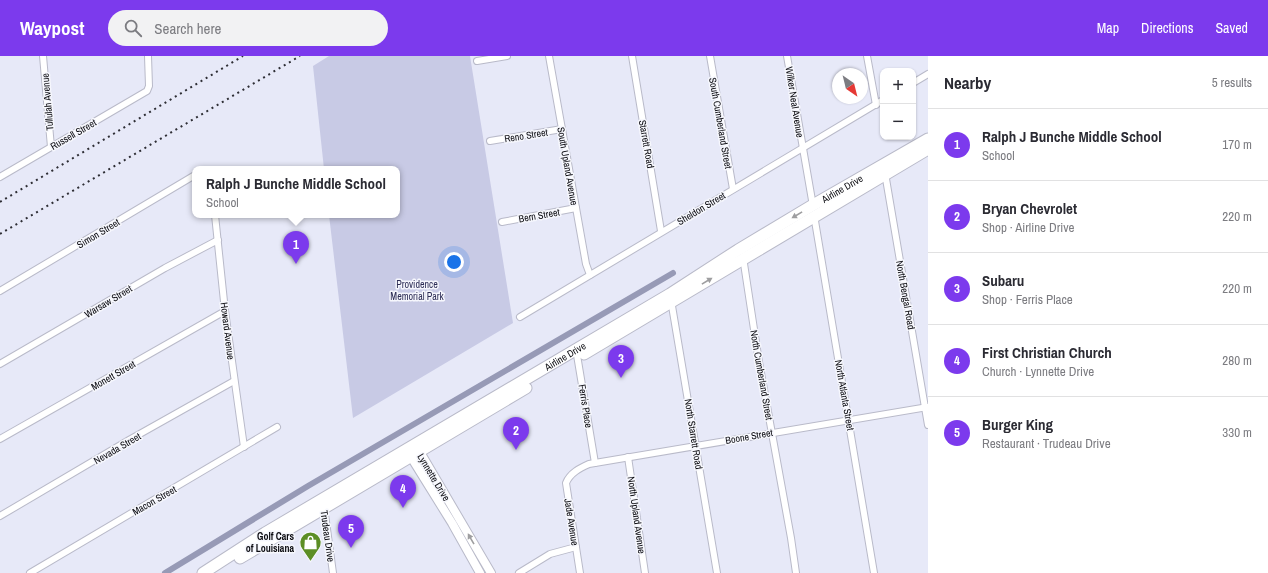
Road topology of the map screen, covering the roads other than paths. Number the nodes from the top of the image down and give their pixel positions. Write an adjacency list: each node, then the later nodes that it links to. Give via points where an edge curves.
1 (44, 56): 17 (street, Tullulah Avenue)
2 (148, 56): 17 (street, Russell Street, via 149,86 146,92)
3 (507, 56): 9 (street)
4 (548, 56): 14 (street, South Upland Avenue)
5 (632, 56): 29 (street, Starrett Road)
6 (710, 56): 23 (street, South Cumberland Street)
7 (787, 56): 18 (street, Wilker Neal Avenue)
8 (866, 56): 13 (street)
9 (477, 61)
10 (928, 74): 11 (street)
11 (916, 81)
12 (880, 102): 13 (street, Sheldon Street)
13 (876, 105): 18 (street, Sheldon Street)
14 (562, 129): 16 (street, Reno Street); 25 (street, South Upland Avenue)
15 (928, 139): 20 (highway, Airline Drive)
16 (490, 141)
17 (51, 147): 21 (street, Russell Street)
18 (802, 148): 23 (street, Sheldon Street); 24 (street, Wilker Neal Avenue)
19 (928, 149): 20 (highway, Airline Drive)
20 (884, 170): 24 (highway, Airline Drive); 26 (highway, Airline Drive); 40 (street, North Bengal Road)
21 (0, 177)
22 (192, 177): 33 (street, Simon Street)
23 (733, 189): 29 (street, Sheldon Street)
24 (813, 205): 26 (street, North Atlanta Street); 31 (highway, Airline Drive, one-way to 31)
25 (576, 208): 28 (street, Bern Street); 32 (street, South Upland Avenue)
26 (814, 216): 31 (highway, Airline Drive); 41 (street, North Atlanta Street)
27 (215, 218): 30 (street, Howard Avenue)
28 (502, 222)
29 (661, 231): 32 (street, Sheldon Street)
30 (218, 240): 35 (street, Howard Avenue); 38 (street, Warsaw Street)
31 (741, 254): 34 (highway, Airline Drive); 44 (street, North Cumberland Street)
32 (590, 275): 36 (street, Sheldon Street)
33 (0, 291)
34 (671, 298): 37 (highway, Airline Drive); 46 (street, North Starrett Road)
35 (225, 311): 39 (street, Howard Avenue); 45 (street, Monett Street)
36 (520, 316)
37 (577, 353): 48 (highway, Airline Drive); 50 (street, Ferris Place)
38 (0, 364)
39 (234, 381): 47 (street, Howard Avenue); 55 (street, Nevada Street)
40 (926, 407): 41 (street, Boone Street); 42 (street, North Bengal Road)
41 (850, 419): 44 (street, Boone Street); 68 (street, North Atlanta Street)
42 (928, 425)
43 (277, 427): 47 (street, Macon Street)
44 (772, 432): 46 (street, Boone Street); 67 (street, North Cumberland Street)
45 (0, 439)
46 (696, 445): 49 (street, Boone Street); 66 (street, North Starrett Road)
47 (244, 447): 57 (street, Macon Street)
48 (414, 452): 52 (street, Lynnette Drive); 53 (street, Lynnette Drive); 54 (highway, Airline Drive)
49 (628, 457): 50 (street, Boone Street); 65 (street, North Upland Avenue)
50 (595, 463): 51 (street, Boone Street)
51 (572, 473): 56 (street, Jade Avenue, via 566,483)
52 (444, 494): 53 (street); 62 (street, Lynnette Drive, one-way to 52)
53 (437, 498): 61 (street, Lynnette Drive)
54 (323, 504): 58 (highway, Airline Drive, via 265,533); 59 (highway, Airline Drive); 60 (street, Trudeau Drive)
55 (0, 516)
56 (576, 547): 63 (street, via 550,554); 64 (street, Jade Avenue)
57 (30, 573)
58 (203, 573)
59 (216, 573)
60 (333, 573)
61 (480, 573)
62 (491, 573)
63 (519, 573)
64 (580, 573)
65 (645, 573)
66 (717, 573)
67 (796, 573)
68 (874, 573)

